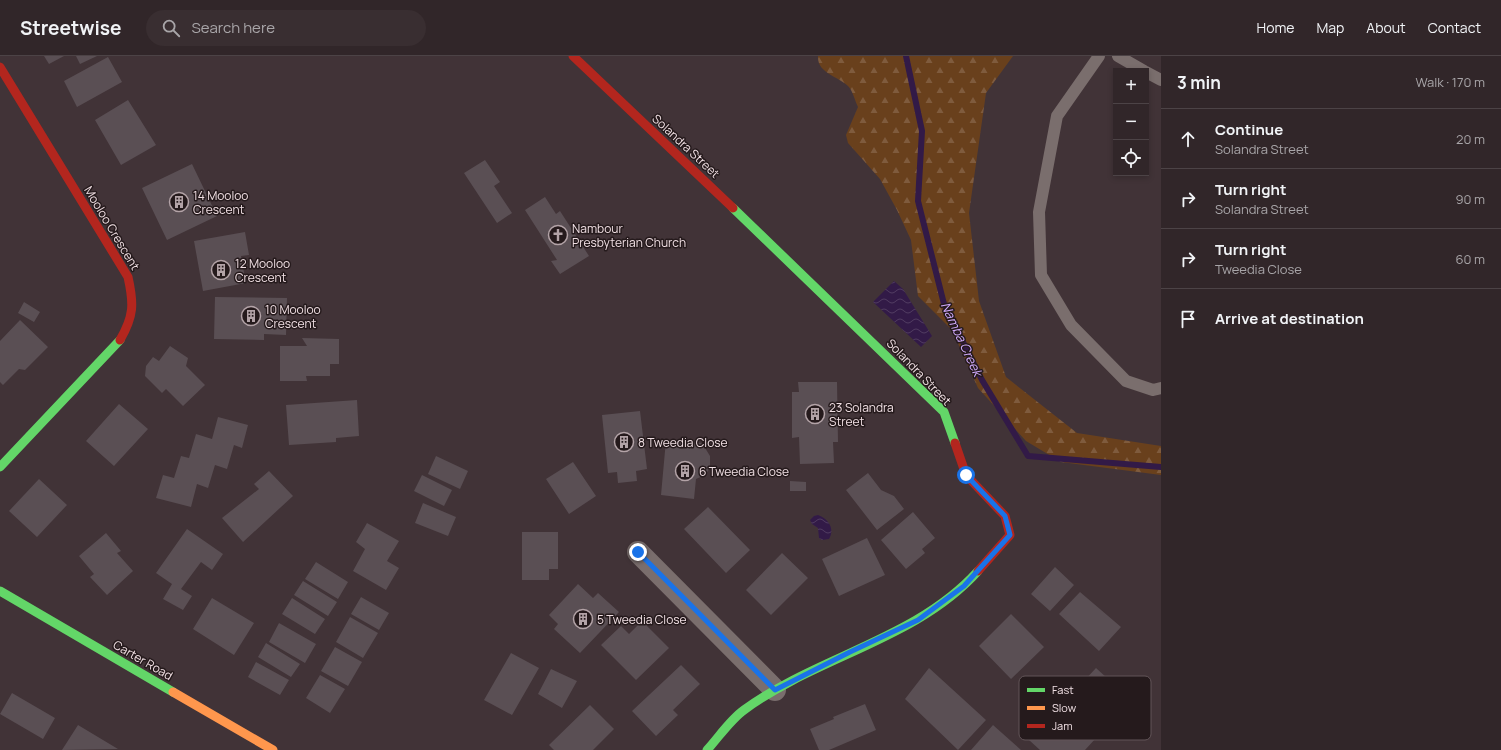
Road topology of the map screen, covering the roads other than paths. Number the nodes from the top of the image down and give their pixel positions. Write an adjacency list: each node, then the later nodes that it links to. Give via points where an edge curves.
1 (573, 56): 12 (street, Solandra Street, via 802,272 944,412 966,475 1005,516 1010,535 964,586 918,620)
2 (1099, 56): 8 (lane, via 1057,116 1039,212 1041,275 1071,325 1126,381 1153,390)
3 (1118, 56): 5 (lane)
4 (0, 67): 9 (street, Mooloo Crescent, via 128,277 134,302 131,318 120,340)
5 (1140, 68)
6 (1149, 73): 7 (lane)
7 (1161, 80)
8 (1161, 388)
9 (0, 466)
10 (638, 552): 12 (street)
11 (0, 591): 13 (street, Carter Road)
12 (775, 690): 14 (street, Solandra Street, via 743,711)
13 (273, 750)
14 (708, 750)

